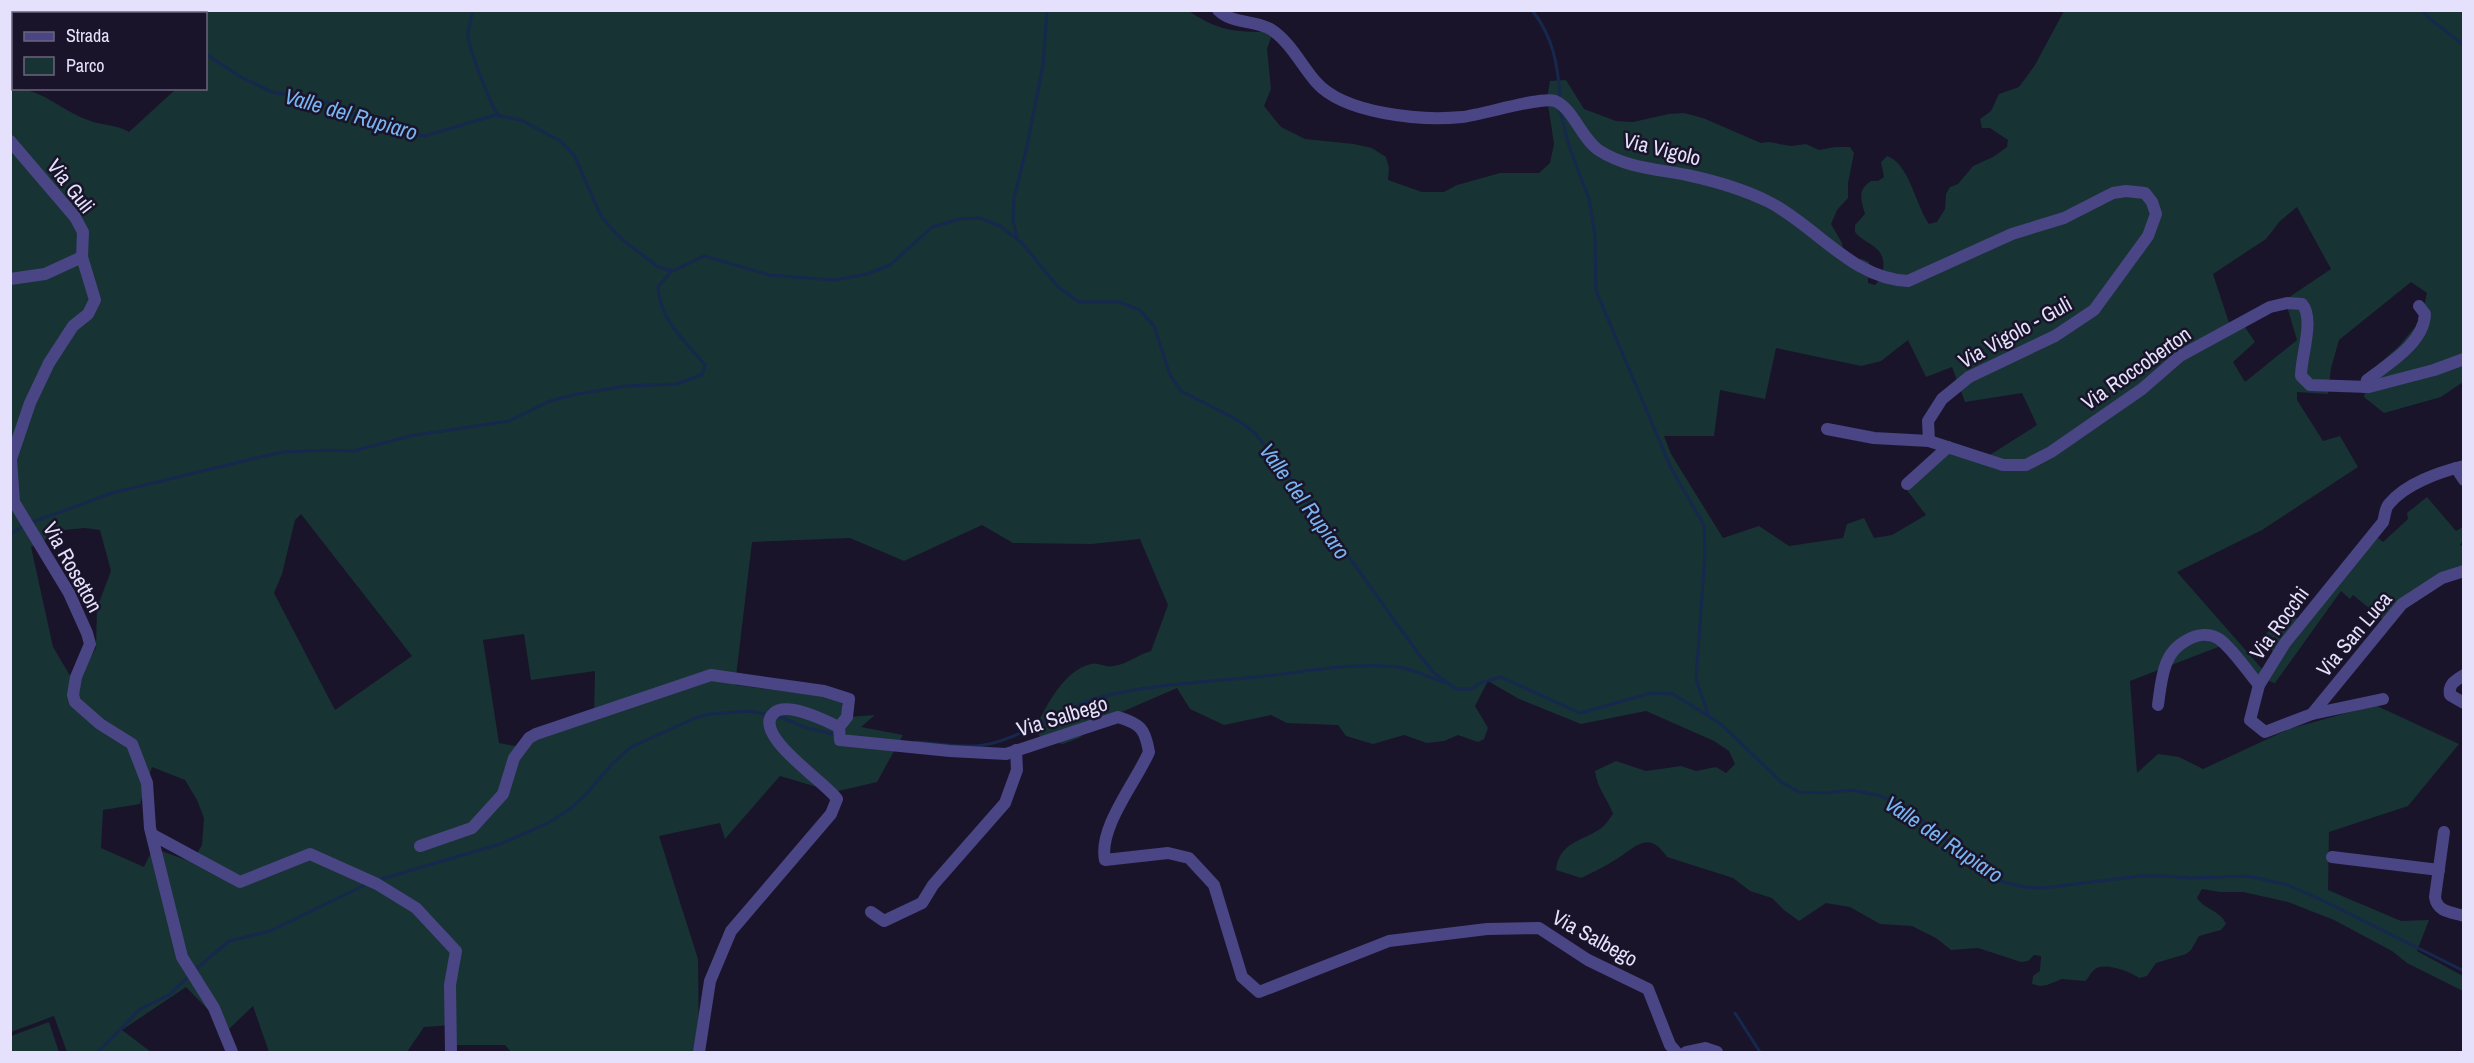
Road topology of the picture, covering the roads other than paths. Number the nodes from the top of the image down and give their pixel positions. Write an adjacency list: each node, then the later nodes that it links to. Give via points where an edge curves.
1 (1218, 10): 3 (street, Via Vigolo, via 1224,17 1272,30 1330,96 1359,107 1385,113 1460,117 1539,100 1556,101 1598,150 1616,160 1746,191 1803,222 1854,263 1893,280 1908,281 2012,234 2064,218)
2 (10, 141): 4 (street, Via Guli, via 75,217 83,232)
3 (2114, 193): 10 (street, Via Vigolo - Guli, via 2145,193 2156,214 2148,236 2122,273 2094,310 2055,336 1969,377 1942,399 1928,422)
4 (82, 257): 5 (street, via 45,274); 25 (street, Via Rosetton, via 95,300 49,363 30,403 11,459 14,502 69,593 87,633 90,644 76,676 75,702 132,744 147,783)
5 (10, 279)
6 (2419, 306): 8 (street, via 2425,314 2425,324 2419,335 2367,380)
7 (2463, 359): 8 (street, Via Roccoberton)
8 (2365, 387): 11 (street, Via Roccoberton, via 2310,385 2301,376 2306,309 2302,304 2287,303 2270,308 2180,356 2142,389 2026,465 2004,465)
9 (1827, 429): 10 (street, Via Roccoberton, via 1874,438)
10 (1929, 441): 11 (street, Via Roccoberton)
11 (1948, 447): 14 (street)
12 (2460, 467): 13 (street, Via Rocchi); 17 (street, Via Rocchi, via 2408,488 2387,505 2383,522 2285,643)
13 (2463, 480)
14 (1907, 484)
15 (2463, 571): 21 (street, Via San Luca, via 2442,578 2402,604)
16 (2463, 675): 19 (street, via 2449,689 2450,695)
17 (2259, 685): 20 (street, via 2220,640 2207,633 2192,637 2166,661); 21 (street, Via Rocchi, via 2250,720 2265,732)
18 (2383, 699): 21 (street, Via Rocchi)
19 (2463, 703)
20 (2158, 705)
21 (2312, 714)
22 (840, 734): 23 (street, Via Salbego, via 950,751 1006,754); 26 (street, via 849,699 711,675 529,738 514,758 503,794 472,828); 33 (street, Via Salbego, via 807,713 783,709 771,717 771,736 837,799 831,814 730,931 710,981)
23 (1016, 750): 29 (street, via 1017,770 1005,803 933,885 922,903 884,921); 34 (street, Via Salbego, via 1118,717 1140,726 1149,752 1109,826 1105,860 1168,853 1189,858 1214,885 1242,977 1259,992 1389,940 1487,929 1539,928 1588,960 1648,989)
24 (2445, 832): 28 (street)
25 (153, 835): 31 (street, Via Rosetton, via 182,957 214,1008); 32 (street, via 240,882 310,854 372,881 416,908 456,951 450,984)
26 (420, 846)
27 (2332, 857): 28 (street)
28 (2439, 870): 30 (street, via 2436,904)
29 (871, 912)
30 (2463, 916)
31 (232, 1053)
32 (451, 1053)
33 (699, 1053)
34 (1676, 1053)
35 (1686, 1053): 36 (street, via 1705,1048)
36 (1717, 1053)

